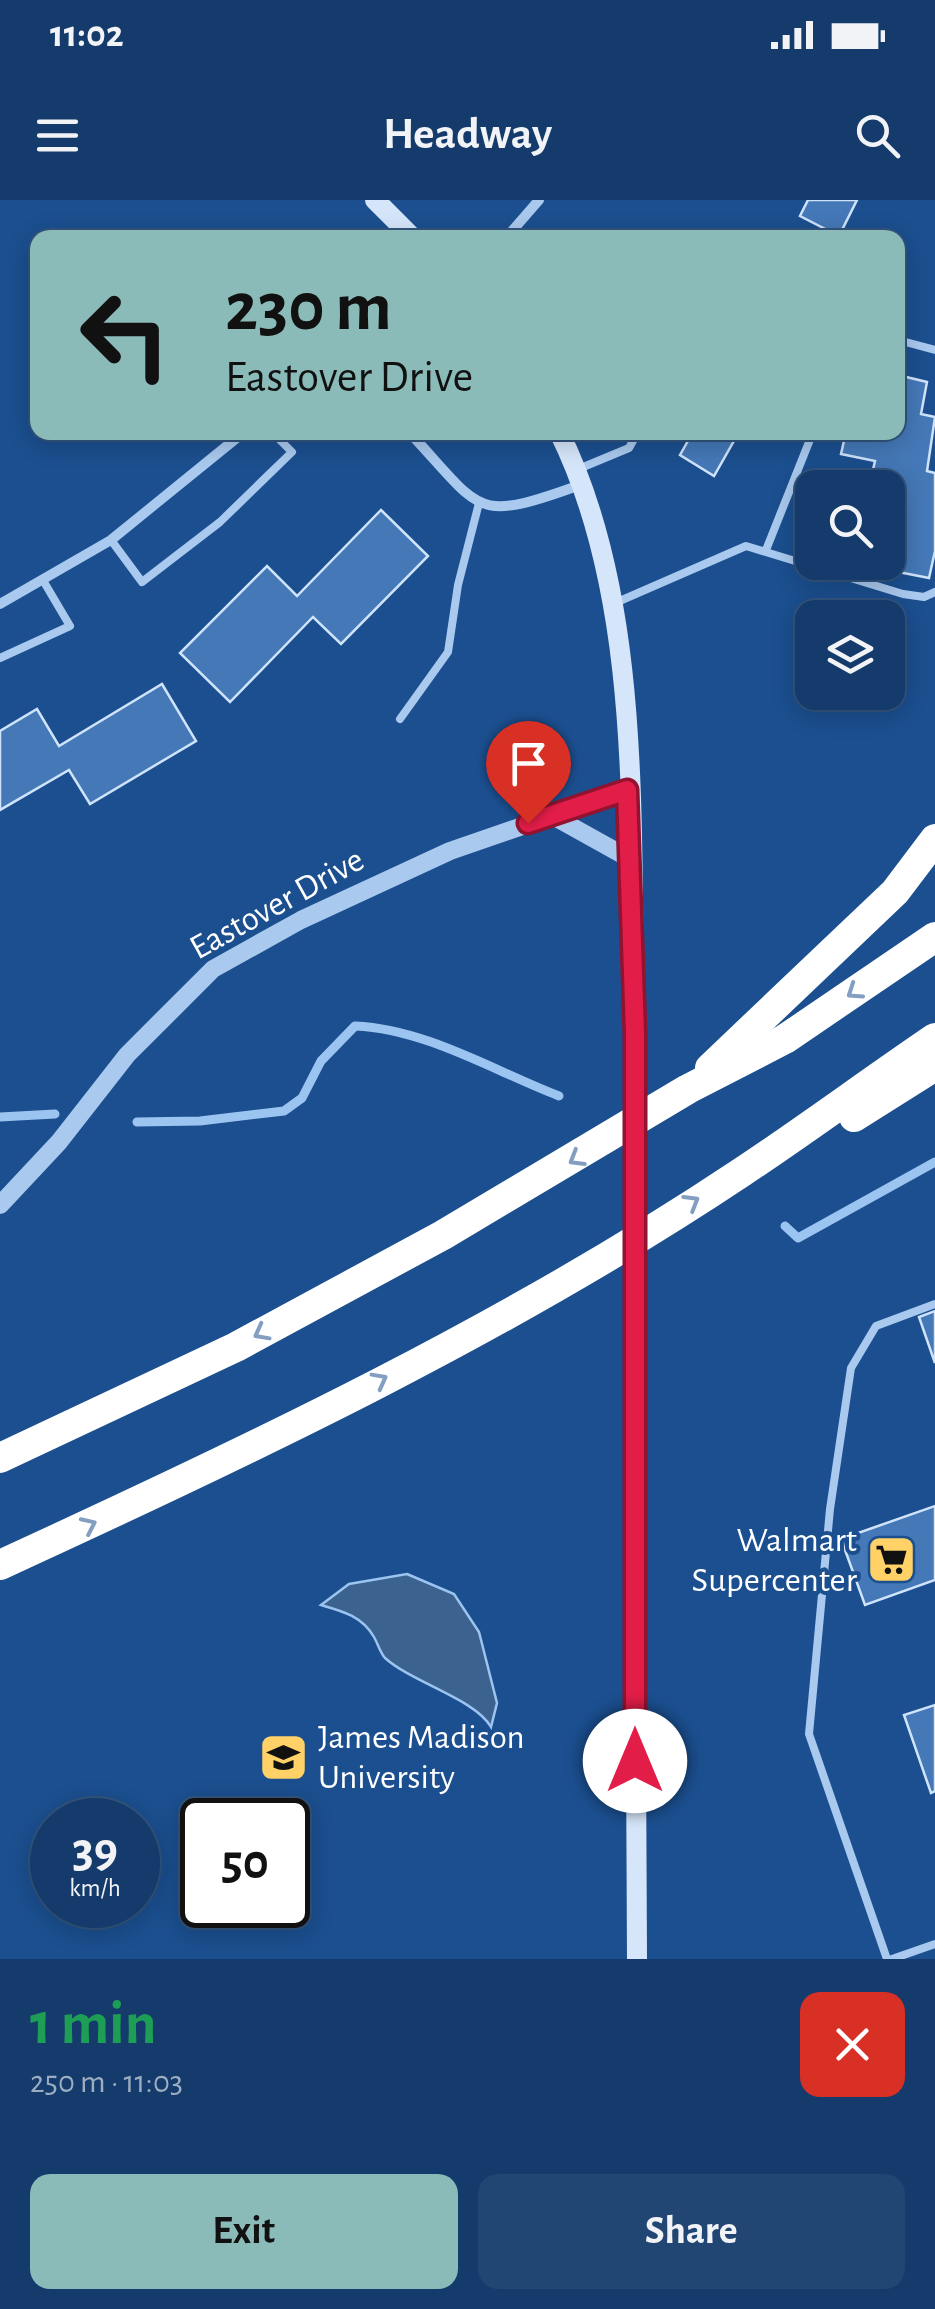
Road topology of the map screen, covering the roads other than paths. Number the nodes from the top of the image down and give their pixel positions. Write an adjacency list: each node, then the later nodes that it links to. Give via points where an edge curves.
1 (375, 200): 3 (main road)
2 (539, 200): 4 (street)
3 (405, 230)
4 (513, 230)
5 (905, 342): 6 (lane)
6 (935, 350)
7 (234, 440): 15 (street)
8 (280, 440): 15 (lane, via 292,452 220,522 142,582)
9 (417, 440): 14 (street)
10 (562, 440): 13 (main road)
11 (634, 440): 13 (lane)
12 (811, 440): 16 (lane)
13 (577, 478): 14 (street, via 518,508); 19 (main road)
14 (478, 504): 22 (lane, via 448,652)
15 (111, 540): 17 (street)
16 (766, 550): 18 (lane, via 904,594); 19 (lane, via 726,551)
17 (44, 582): 20 (street); 21 (lane, via 70,626)
18 (935, 592)
19 (615, 603): 23 (main road)
20 (0, 604)
21 (0, 658)
22 (400, 719)
23 (627, 790): 24 (street, Eastover Drive); 26 (main road)
24 (552, 815): 26 (street); 32 (street, Eastover Drive, via 372,886 213,970 127,1055)
25 (935, 839): 30 (highway, via 895,892)
26 (630, 860): 37 (main road, bridge)
27 (935, 938): 30 (highway, one-way to 30, via 784,1039)
28 (935, 1038): 31 (highway)
29 (935, 1066): 31 (highway, via 826,1133)
30 (688, 1088): 34 (highway, one-way to 34, via 366,1278)
31 (744, 1172): 35 (highway, one-way to 31, via 322,1411 541,1294)
32 (0, 1205)
33 (935, 1304): 38 (lane, via 876,1326 851,1368 809,1734)
34 (0, 1458)
35 (0, 1566)
36 (935, 1944): 38 (lane)
37 (637, 1959)
38 (889, 1959)

